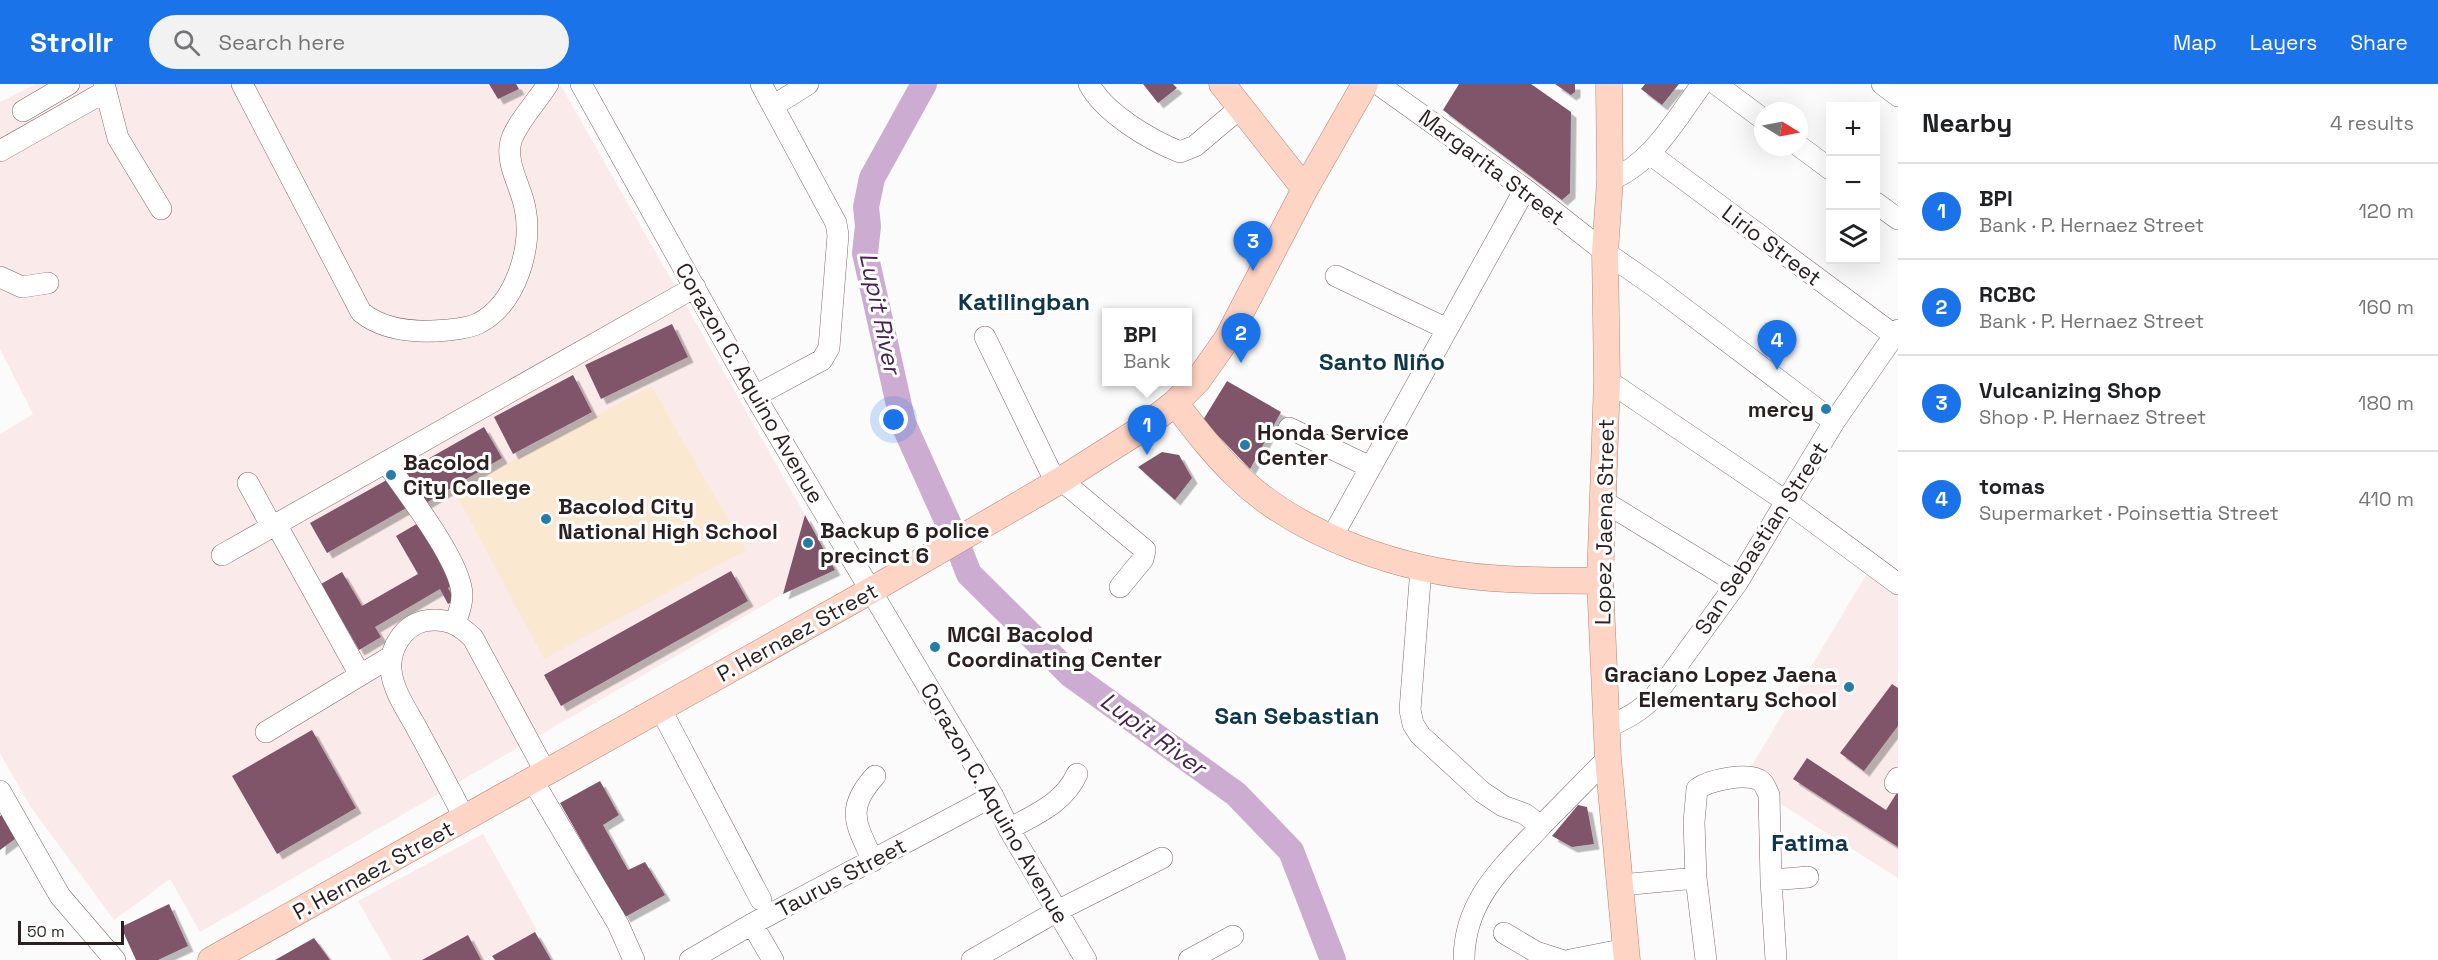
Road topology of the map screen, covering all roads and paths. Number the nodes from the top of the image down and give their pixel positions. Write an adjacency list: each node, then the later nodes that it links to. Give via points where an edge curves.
1 (69, 84): 19 (street)
2 (242, 84): 3 (street, via 361,312 380,324 435,332 476,325 489,317 521,269 528,234 525,206 511,160 511,140)
3 (548, 84)
4 (581, 84): 35 (street, Corazon C. Aquino Avenue)
5 (761, 84): 17 (street)
6 (808, 84): 17 (street)
7 (1089, 84): 18 (street, via 1097,99 1112,111 1180,152 1196,146)
8 (1222, 84): 18 (main road)
9 (1365, 84): 26 (main road, P. Hernaez Street)
10 (1378, 84): 27 (street, Margarita Street)
11 (1609, 84): 25 (main road, Lopez Jaena Street)
12 (1702, 84): 23 (street)
13 (1716, 84): 20 (street)
14 (1882, 84): 16 (street)
15 (105, 88): 21 (street); 29 (street, via 118,138)
16 (1898, 96)
17 (773, 106): 40 (street, via 836,223 838,248 829,348 822,360)
18 (1240, 108): 26 (main road)
19 (23, 111)
20 (1754, 112)
21 (0, 151)
22 (1808, 153): 24 (street)
23 (1650, 154): 25 (street, via 1626,174); 37 (street, Lirio Street)
24 (1826, 166)
25 (1610, 180): 31 (main road, Lopez Jaena Street)
26 (1305, 189): 41 (main road, P. Hernaez Street, via 1227,339 1198,381)
27 (1525, 189): 31 (street, Margarita Street); 36 (street)
28 (1880, 206): 30 (street)
29 (161, 209)
30 (1898, 219)
31 (1605, 252): 39 (main road, Lopez Jaena Street); 42 (street, Margarita Street)
32 (1336, 276): 36 (street)
33 (0, 277): 34 (street, via 22,287)
34 (48, 284)
35 (695, 286): 40 (street, Corazon C. Aquino Avenue); 44 (street)
36 (1447, 329): 45 (street)
37 (1896, 333): 42 (street, San Sebastian Street)
38 (985, 337): 46 (street)
39 (1606, 380): 48 (main road, Lopez Jaena Street); 49 (street)
40 (755, 396): 58 (street, Corazon C. Aquino Avenue)
41 (1175, 403): 46 (main road, P. Hernaez Street); 51 (main road, via 1239,477 1280,509)
42 (1834, 422): 49 (street, San Sebastian Street)
43 (1289, 428): 45 (street)
44 (386, 462): 50 (street); 59 (street, via 436,536 458,578 462,588)
45 (1370, 467): 51 (street)
46 (1058, 482): 57 (street, via 1145,550 1143,559); 58 (main road, P. Hernaez Street)
47 (248, 483): 50 (street)
48 (1603, 501): 54 (main road, Lopez Jaena Street); 55 (street)
49 (1787, 502): 55 (street, San Sebastian Street); 56 (street)
50 (274, 525): 52 (street); 61 (street)
51 (1332, 537): 53 (main road, via 1356,549)
52 (222, 555)
53 (1421, 568): 54 (main road, via 1490,578); 72 (street, via 1410,710 1413,724 1482,792)
54 (1600, 581): 63 (main road, Lopez Jaena Street)
55 (1737, 583): 63 (street, San Sebastian Street, via 1655,696 1630,717)
56 (1898, 584)
57 (1120, 587)
58 (870, 591): 62 (main road, P. Hernaez Street); 70 (street, Corazon C. Aquino Avenue)
59 (455, 624): 60 (street, via 434,619 419,622 406,630); 68 (street, via 473,638)
60 (392, 656): 61 (street); 71 (street, via 391,671 399,694)
61 (360, 675): 64 (street)
62 (660, 708): 68 (main road, P. Hernaez Street); 80 (street)
63 (1606, 728): 65 (main road, Lopez Jaena Street)
64 (266, 732)
65 (1608, 758): 72 (street); 79 (main road, Lopez Jaena Street)
66 (1077, 774): 73 (street, via 1057,801)
67 (876, 776): 75 (street, via 858,801 856,821)
68 (540, 777): 71 (main road, P. Hernaez Street); 88 (street)
69 (0, 791): 87 (street, via 60,896)
70 (993, 796): 73 (street, Corazon C. Aquino Avenue); 75 (street, Taurus Street)
71 (465, 819): 86 (main road, P. Hernaez Street)
72 (1541, 826): 94 (street, via 1488,884 1474,907 1464,939)
73 (1009, 829): 81 (street, Corazon C. Aquino Avenue)
74 (1162, 858): 81 (street)
75 (873, 861): 82 (street, Taurus Street)
76 (1808, 877): 78 (street)
77 (1696, 878): 78 (street, via 1697,789 1707,782 1754,777 1763,783 1769,795); 79 (street); 97 (street)
78 (1771, 880): 98 (street)
79 (1621, 885): 85 (main road, Lopez Jaena Street)
80 (761, 900)
81 (1059, 910): 91 (street); 92 (street, Corazon C. Aquino Avenue)
82 (752, 924): 89 (street, Taurus Street); 90 (street)
83 (1504, 933): 95 (street, via 1536,952)
84 (1233, 936): 93 (street)
85 (1627, 954): 96 (street)
86 (224, 957)
87 (115, 960)
88 (634, 960)
89 (690, 960)
90 (773, 960)
91 (972, 960)
92 (1086, 960)
93 (1189, 960)
94 (1464, 960)
95 (1561, 960)
96 (1570, 960)
97 (1706, 960)
98 (1776, 960)

